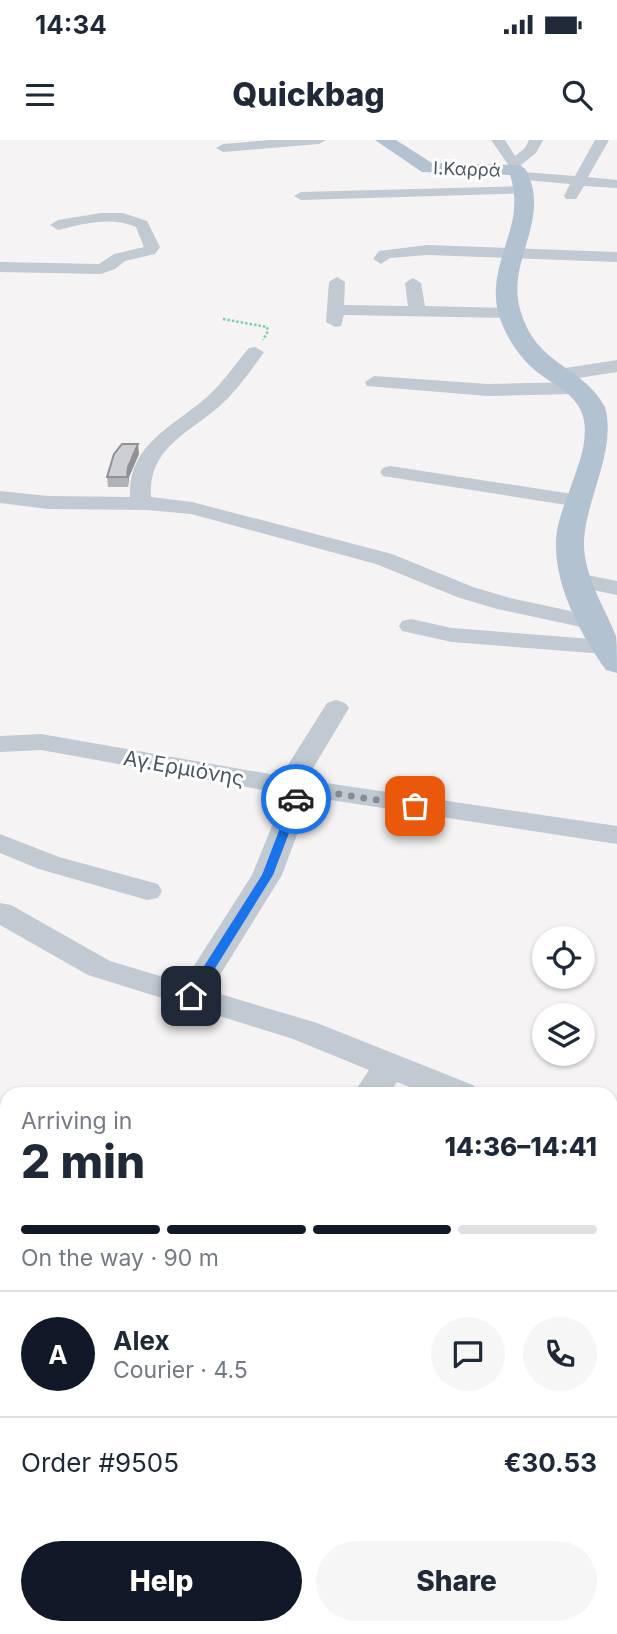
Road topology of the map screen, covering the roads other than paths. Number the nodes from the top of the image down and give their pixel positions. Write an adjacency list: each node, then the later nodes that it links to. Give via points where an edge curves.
1 (319, 140): 6 (street)
2 (384, 140): 7 (main road, Ι.Καρρά, via 428,168)
3 (498, 140): 7 (street)
4 (536, 140): 7 (street)
5 (602, 140): 8 (street)
6 (223, 148)
7 (519, 175): 8 (street); 10 (street); 15 (main road, via 524,221)
8 (578, 180): 9 (street); 12 (street)
9 (617, 184)
10 (375, 191): 11 (street); 13 (street, via 379,203)
11 (302, 196)
12 (570, 199)
13 (350, 210)
14 (58, 225): 18 (street, via 131,219 142,224 152,247 101,269)
15 (514, 254): 16 (street); 17 (street, via 427,250 385,254); 22 (main road, via 507,283)
16 (617, 257)
17 (381, 259)
18 (0, 267)
19 (337, 282): 21 (street, via 335,316)
20 (413, 283): 21 (street)
21 (417, 312): 22 (street)
22 (509, 313): 26 (main road, via 538,361)
23 (255, 352): 30 (street, via 217,398 165,439 145,462)
24 (617, 366): 26 (street)
25 (374, 382): 26 (street, via 488,390)
26 (567, 382): 29 (main road, via 593,407 597,429 594,463)
27 (390, 472): 29 (street)
28 (0, 497): 30 (street)
29 (579, 501): 31 (main road, via 570,544)
30 (141, 505): 34 (street, via 192,508 384,559)
31 (577, 580): 32 (street); 34 (main road)
32 (617, 588)
33 (411, 626): 34 (street, via 452,635)
34 (605, 644)
35 (336, 708): 37 (street)
36 (0, 744): 37 (street, Αγ.Ερμιόνης, via 41,742)
37 (295, 787): 38 (street, Αγ.Ερμιόνης); 42 (street, via 267,875)
38 (617, 835)
39 (0, 844): 40 (street)
40 (147, 891)
41 (0, 912): 42 (street, via 99,968)
42 (191, 996): 43 (street, via 305,1031)
43 (390, 1067): 44 (street); 45 (street)
44 (375, 1087)
45 (443, 1087)

